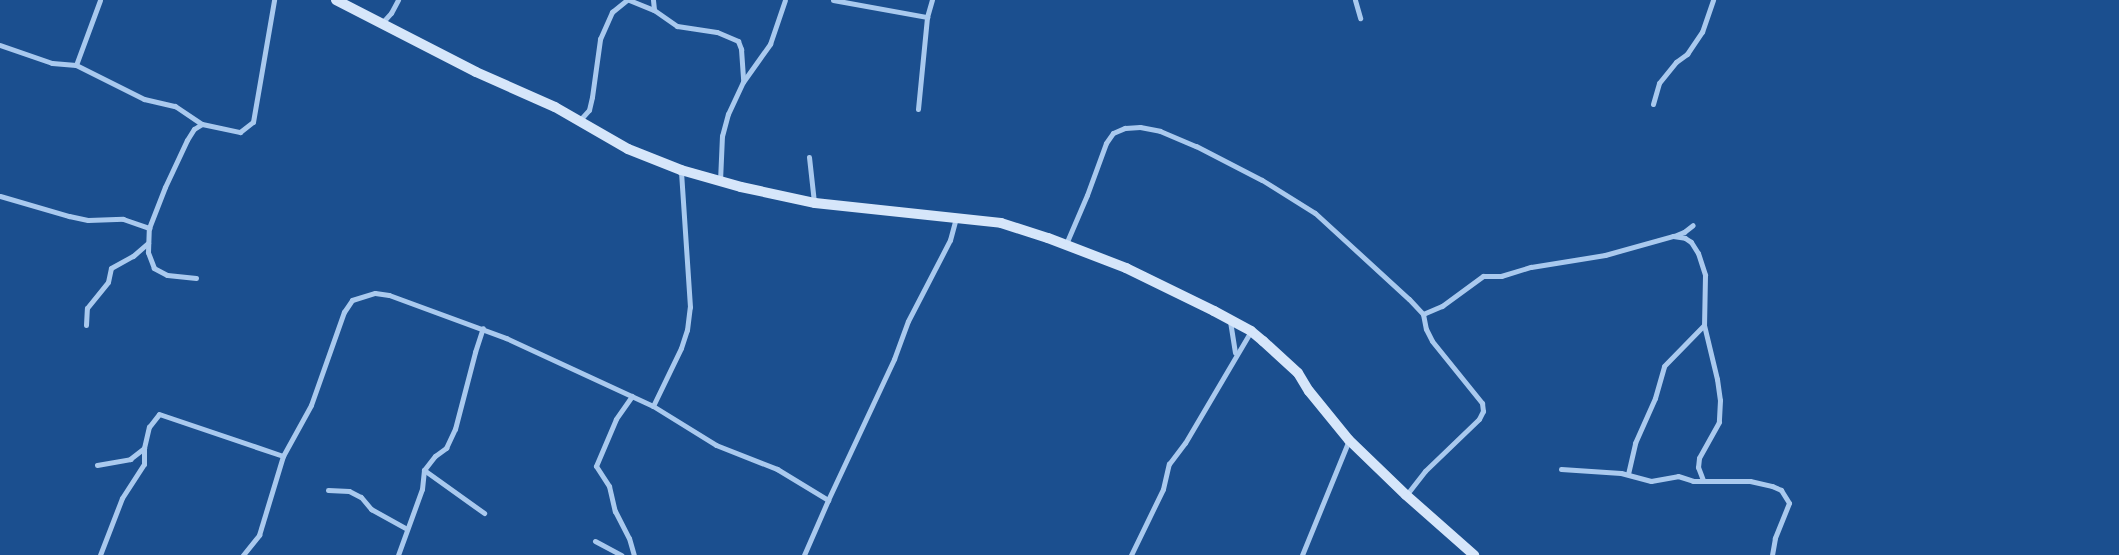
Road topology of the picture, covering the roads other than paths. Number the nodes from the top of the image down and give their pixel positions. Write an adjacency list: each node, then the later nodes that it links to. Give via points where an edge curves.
1 (100, 0): 17 (street)
2 (274, 0): 22 (street, via 253,122 240,132)
3 (336, 0): 15 (street)
4 (398, 0): 15 (street)
5 (628, 0): 12 (street); 21 (street, via 612,12 600,39 592,97 588,110)
6 (653, 0): 12 (street)
7 (785, 0): 18 (street, via 770,44)
8 (833, 0): 13 (street)
9 (932, 0): 13 (street)
10 (1356, 0): 14 (street)
11 (1713, 0): 19 (street, via 1702,32 1659,83)
12 (654, 10): 18 (street, via 677,26 717,32 738,41)
13 (926, 17): 20 (street)
14 (1360, 18)
15 (381, 25): 21 (street)
16 (0, 45): 17 (street, via 52,63)
17 (76, 65): 22 (street, via 144,99 175,106)
18 (743, 82): 25 (street, via 724,129)
19 (1654, 104)
20 (918, 109)
21 (579, 121): 24 (street, via 628,149)
22 (202, 124): 30 (street, via 187,140 164,186)
23 (809, 157): 27 (street)
24 (681, 170): 25 (street); 43 (street, via 689,315 681,348)
25 (720, 182): 27 (street)
26 (0, 196): 30 (street, via 69,216 88,220 122,219)
27 (814, 203): 28 (street)
28 (956, 217): 33 (street, via 1002,223); 54 (street, via 950,240 908,320 894,359)
29 (1693, 225): 31 (street)
30 (149, 228): 32 (street)
31 (1673, 236): 35 (street, via 1605,255 1531,267 1501,276 1483,276 1442,306); 38 (street, via 1691,242 1701,260 1705,275)
32 (148, 243): 34 (street, via 150,260 158,271); 37 (street, via 111,268 108,282 87,308)
33 (1066, 244): 35 (street, via 1106,143 1113,133 1125,128 1150,129 1196,146 1315,213); 36 (street, via 1126,268)
34 (196, 278)
35 (1423, 314): 53 (street, via 1432,341 1476,392 1483,411)
36 (1230, 321): 40 (street); 41 (street)
37 (86, 325)
38 (1704, 325): 50 (street, via 1664,366 1655,398 1635,443); 51 (street, via 1717,379 1720,414 1716,431 1699,458 1698,467)
39 (483, 328): 42 (street); 46 (street, via 389,295 375,293 352,300 344,312 311,405); 49 (street, via 455,429 446,448)
40 (1251, 331): 41 (street); 44 (street, via 1298,373)
41 (1235, 354): 64 (street, via 1185,443 1169,464 1163,489)
42 (632, 396): 43 (street); 62 (street, via 613,424 596,466 609,486 615,511)
43 (653, 406): 54 (street, via 716,445 777,469)
44 (1350, 440): 53 (street); 65 (street)
45 (144, 448): 46 (street, via 149,428 159,414); 47 (street, via 130,460); 58 (street, via 144,464 122,498)
46 (283, 456): 59 (street, via 259,535)
47 (97, 465)
48 (1561, 468): 50 (street)
49 (424, 470): 55 (street); 56 (street, via 422,489)
50 (1628, 474): 51 (street, via 1651,481 1678,476 1693,481)
51 (1703, 480): 67 (street, via 1750,481 1772,486 1786,496 1788,509 1774,538)
52 (328, 490): 56 (street, via 349,491 361,497 371,509)
53 (1406, 495): 66 (street)
54 (828, 500): 63 (street)
55 (484, 513)
56 (407, 529): 60 (street)
57 (595, 541): 61 (street)
58 (100, 555)
59 (243, 555)
60 (398, 555)
61 (621, 555)
62 (634, 555)
63 (804, 555)
64 (1131, 555)
65 (1302, 555)
66 (1474, 555)
67 (1772, 555)

